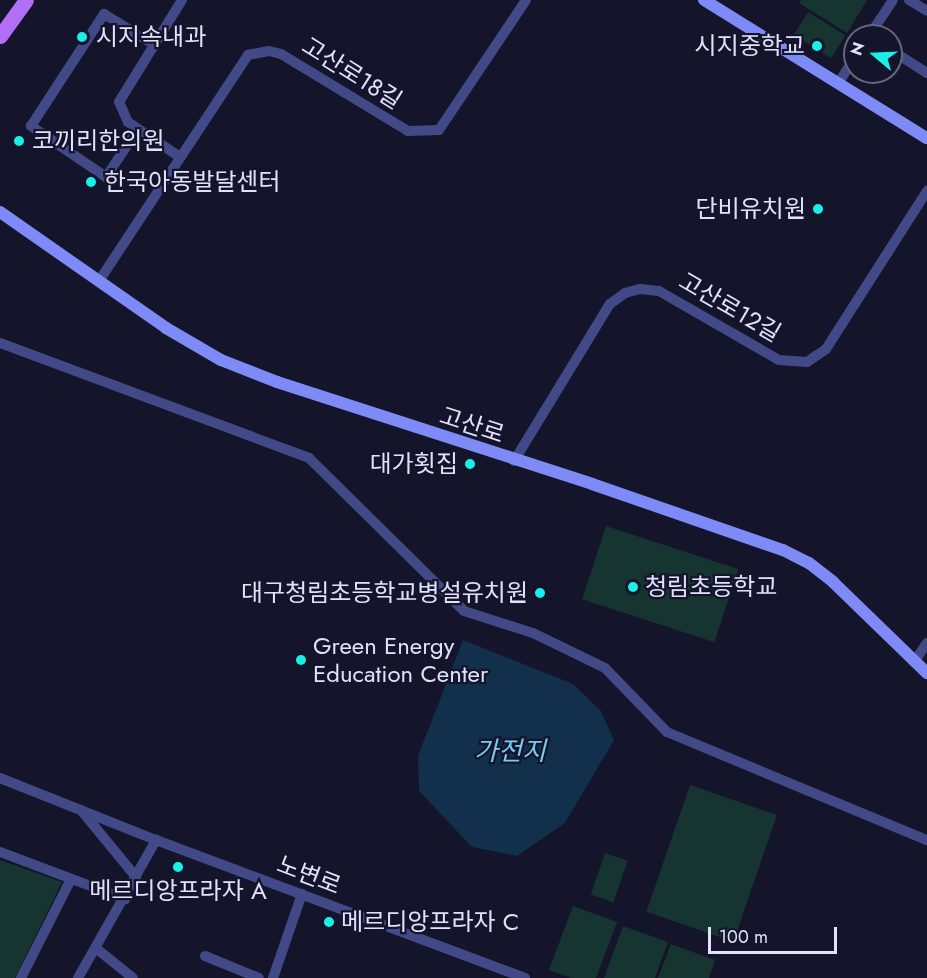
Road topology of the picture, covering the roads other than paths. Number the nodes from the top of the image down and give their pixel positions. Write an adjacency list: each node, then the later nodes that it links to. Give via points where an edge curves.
1 (26, 0): 9 (main road)
2 (182, 0): 10 (street)
3 (526, 0): 17 (street, 고산로18길, via 439,130 408,131 281,54 257,52 248,55)
4 (704, 0): 14 (main road)
5 (892, 0): 8 (street)
6 (909, 0): 7 (street)
7 (927, 11)
8 (877, 24)
9 (0, 36)
10 (153, 44): 15 (street, via 119,102 128,122); 15 (street, via 104,14 31,126 106,177)
11 (903, 58): 12 (street)
12 (927, 73)
13 (843, 75): 14 (street)
14 (838, 82): 16 (main road)
15 (138, 129): 17 (street)
16 (927, 138)
17 (180, 157): 20 (street, 고산로18길)
18 (927, 191): 22 (street, 고산로12길, via 826,349 807,362 779,360 659,291 640,288 625,293 610,304)
19 (0, 212): 20 (main road, 고산로)
20 (99, 281): 22 (main road, 고산로, via 220,360)
21 (0, 343): 29 (street, via 309,458 464,611 533,633 605,668 667,732)
22 (514, 460): 24 (main road, 고산로, via 743,534 809,563)
23 (927, 643): 24 (street)
24 (914, 663): 25 (main road, 고산로)
25 (927, 673)
26 (0, 777): 27 (street, 노변로)
27 (79, 808): 28 (street, 노변로); 31 (street, 노변로)
28 (156, 840): 31 (street); 33 (street, 노변로)
29 (927, 840)
30 (0, 852): 32 (street)
31 (136, 877): 34 (street)
32 (71, 879): 34 (street); 37 (street)
33 (302, 894): 41 (street); 42 (street, 노변로)
34 (125, 898): 35 (street)
35 (97, 949): 38 (street); 39 (street)
36 (204, 956): 40 (street)
37 (21, 978)
38 (78, 978)
39 (133, 978)
40 (259, 978)
41 (273, 978)
42 (525, 978)

